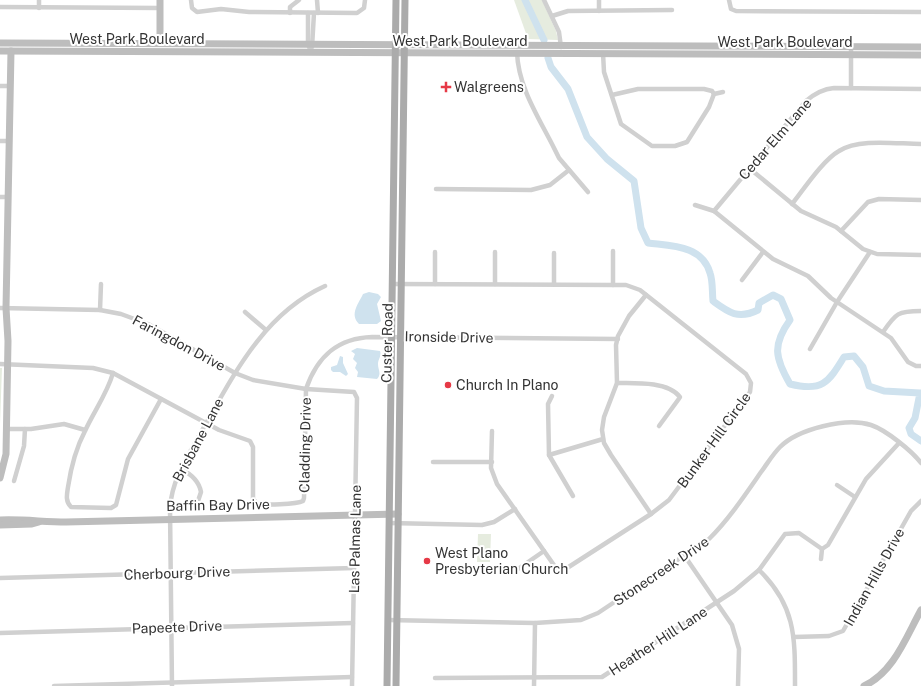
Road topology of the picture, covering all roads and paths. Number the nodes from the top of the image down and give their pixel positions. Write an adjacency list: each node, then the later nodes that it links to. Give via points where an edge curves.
1 (39, 0): 13 (street)
2 (160, 0): 14 (main road)
3 (191, 0): 18 (street, via 192,8 197,12 230,9)
4 (299, 0): 18 (street, via 290,7)
5 (317, 0): 20 (street)
6 (365, 0): 20 (street, via 365,6 358,12)
7 (396, 0): 27 (main road, Custer Road)
8 (405, 0): 28 (main road, Custer Road)
9 (544, 0): 21 (street)
10 (599, 0): 16 (street)
11 (729, 0): 17 (street, via 731,9 736,11)
12 (0, 7): 13 (street)
13 (39, 8): 14 (street)
14 (160, 8): 24 (main road)
15 (672, 10): 16 (street)
16 (599, 11): 21 (street, via 564,11)
17 (921, 12)
18 (290, 13): 19 (street)
19 (308, 13): 20 (street); 26 (street)
20 (316, 13): 26 (street)
21 (552, 16): 31 (street)
22 (0, 43): 23 (main road, West Park Boulevard)
23 (11, 43): 24 (main road, West Park Boulevard); 36 (street)
24 (160, 43): 25 (main road, West Park Boulevard); 37 (street)
25 (223, 44): 26 (main road, West Park Boulevard); 38 (main road)
26 (310, 44): 27 (main road, West Park Boulevard); 39 (street)
27 (396, 44): 28 (main road, West Park Boulevard); 42 (main road, Custer Road)
28 (404, 44): 29 (main road, West Park Boulevard); 43 (main road, Custer Road)
29 (474, 44): 30 (main road, West Park Boulevard); 44 (main road)
30 (517, 44): 31 (main road, West Park Boulevard); 40 (street)
31 (561, 45): 32 (main road, West Park Boulevard); 41 (street)
32 (603, 45): 33 (main road, West Park Boulevard); 45 (street)
33 (851, 46): 34 (main road, West Park Boulevard); 46 (street)
34 (921, 47)
35 (0, 51): 36 (main road, West Park Boulevard)
36 (11, 51): 37 (main road, West Park Boulevard); 49 (main road)
37 (160, 52): 38 (main road, West Park Boulevard)
38 (223, 52): 39 (main road, West Park Boulevard)
39 (311, 52): 42 (main road, West Park Boulevard)
40 (517, 53): 41 (main road, West Park Boulevard); 44 (main road, West Park Boulevard); 59 (street, via 523,85 554,148)
41 (561, 53): 45 (main road, West Park Boulevard)
42 (396, 54): 43 (main road, West Park Boulevard); 79 (main road, Custer Road)
43 (404, 54): 44 (main road, West Park Boulevard); 80 (main road, Custer Road)
44 (474, 54)
45 (603, 54): 46 (main road, West Park Boulevard); 54 (street, via 604,72)
46 (851, 55): 47 (main road, West Park Boulevard); 50 (street)
47 (921, 55)
48 (0, 86): 49 (street)
49 (11, 86): 56 (main road)
50 (851, 88): 51 (street, Cedar Elm Lane); 58 (street, Cedar Elm Lane, via 830,88 813,95)
51 (921, 89)
52 (723, 92): 53 (street)
53 (714, 94): 54 (street, via 704,89 638,89); 54 (street, via 709,107 687,142 657,147 624,128)
54 (612, 95)
55 (0, 140): 56 (street)
56 (10, 141): 63 (main road)
57 (921, 144): 65 (street, via 863,144 847,147 831,157)
58 (749, 168): 65 (street); 67 (street, Cedar Elm Lane)
59 (569, 170): 60 (street, via 550,185 531,190); 61 (street)
60 (436, 189)
61 (588, 192)
62 (0, 197): 63 (street)
63 (8, 197): 70 (main road)
64 (921, 200): 68 (street, via 880,199 868,202)
65 (792, 204): 68 (street)
66 (695, 205): 67 (street)
67 (714, 211): 74 (street)
68 (841, 231): 75 (street)
69 (613, 251): 84 (street)
70 (4, 252): 88 (main road)
71 (435, 252): 81 (street)
72 (495, 252): 82 (street)
73 (554, 252): 83 (street)
74 (764, 252): 77 (street); 87 (street, via 808,276)
75 (870, 252): 76 (street); 87 (street)
76 (921, 255)
77 (742, 280)
78 (101, 284): 89 (street)
79 (392, 284): 80 (street, Bunker Hill Circle); 94 (main road, Custer Road)
80 (401, 284): 81 (street, Bunker Hill Circle); 95 (main road, Custer Road)
81 (435, 284): 82 (street, Bunker Hill Circle)
82 (494, 284): 83 (street, Bunker Hill Circle)
83 (554, 284): 84 (street, Bunker Hill Circle)
84 (613, 285): 86 (street, Bunker Hill Circle, via 633,287)
85 (325, 286): 92 (street, Brisbane Lane, via 288,308)
86 (646, 295): 96 (street, via 622,327); 130 (street, Bunker Hill Circle, via 746,374 752,383 750,392 676,493)
87 (836, 302): 93 (street); 97 (street)
88 (3, 308): 89 (street, Faringdon Drive); 98 (main road)
89 (100, 310): 100 (street, Faringdon Drive, via 128,316 148,324)
90 (921, 311): 93 (street, via 900,312)
91 (245, 312): 92 (street)
92 (266, 330): 100 (street, Brisbane Lane)
93 (883, 332): 99 (street, via 896,343 908,362)
94 (391, 337): 95 (street, Ironside Drive); 103 (street, Ironside Drive, via 362,337 347,340 334,347 321,358); 128 (main road, Custer Road)
95 (400, 337): 96 (street, Ironside Drive); 129 (main road, Custer Road)
96 (618, 339): 102 (street)
97 (810, 349)
98 (4, 364): 101 (street, via 93,368); 109 (main road)
99 (921, 366)
100 (235, 372): 103 (street, Faringdon Drive, via 264,383); 107 (street, Brisbane Lane)
101 (113, 373): 106 (street); 111 (street, via 108,388)
102 (617, 383): 108 (street, via 648,383 680,396); 113 (street, via 604,417)
103 (306, 389): 104 (street, Faringdon Drive); 107 (street, Cladding Drive, via 303,501 261,504 255,502 252,442)
104 (354, 392): 131 (street, Las Palmas Lane, via 357,398)
105 (552, 396): 115 (street, via 548,404)
106 (161, 399): 107 (street); 111 (street, via 128,459 116,505 111,508 74,508 69,506 67,500 76,452)
107 (206, 424): 119 (street, Brisbane Lane)
108 (659, 426)
109 (6, 428): 110 (street); 120 (main road, via 6,454)
110 (25, 429): 111 (street, via 64,424); 121 (street, via 24,446)
111 (85, 430)
112 (492, 431): 117 (street, Bunker Hill Circle)
113 (603, 439): 115 (street); 130 (street)
114 (899, 444): 118 (street, Stonecreek Drive); 124 (street, via 870,474); 140 (street, Stonecreek Drive, via 879,428 860,423 829,425 794,436 778,448 722,526 709,539)
115 (549, 455): 123 (street)
116 (433, 462): 117 (street)
117 (492, 462): 127 (street, Bunker Hill Circle, via 491,468 496,484)
118 (921, 463)
119 (181, 468): 125 (street, via 197,482 201,492); 133 (street, Brisbane Lane, via 171,494)
120 (0, 478)
121 (14, 481)
122 (837, 485): 124 (street)
123 (573, 496)
124 (855, 497): 138 (street, via 828,545)
125 (198, 501)
126 (921, 501): 155 (street, Indian Hills Drive, via 911,512 843,631 829,636)
127 (514, 509): 136 (street, via 499,519 482,525); 139 (street, Bunker Hill Circle)
128 (389, 514): 129 (main road, Baffin Bay Drive); 131 (main road, Baffin Bay Drive); 135 (main road, Custer Road)
129 (398, 514): 136 (main road, Custer Road)
130 (651, 514): 139 (street, Bunker Hill Circle, via 570,568 556,568)
131 (355, 515): 133 (main road, Baffin Bay Drive); 142 (street, Las Palmas Lane)
132 (0, 520): 134 (main road, Baffin Bay Drive, via 32,519)
133 (170, 520): 134 (main road, Baffin Bay Drive); 145 (street, Brisbane Lane)
134 (39, 522): 137 (main road, Baffin Bay Drive)
135 (389, 524): 136 (street); 149 (main road, Custer Road)
136 (398, 524): 150 (main road, Custer Road)
137 (0, 525)
138 (822, 549): 141 (street); 144 (street, Heather Hill Lane, via 799,533 790,532)
139 (544, 551): 143 (street)
140 (684, 555): 147 (street); 152 (street, Stonecreek Drive, via 598,613 569,622)
141 (821, 559)
142 (354, 568): 145 (street, Cherbourg Drive); 151 (street, Las Palmas Lane)
143 (518, 570)
144 (759, 570): 147 (street, Heather Hill Lane); 155 (street, via 784,604)
145 (170, 573): 146 (street, Cherbourg Drive); 153 (street, Brisbane Lane)
146 (0, 578)
147 (718, 603): 158 (street, Heather Hill Lane, via 602,676); 165 (street, via 737,637)
148 (921, 610): 167 (main road, via 891,664 876,679)
149 (388, 620): 150 (street, Stonecreek Drive); 162 (main road, Custer Road)
150 (397, 620): 152 (street, Stonecreek Drive); 163 (main road, Custer Road)
151 (353, 623): 153 (street, Papeete Drive); 156 (street, Las Palmas Lane)
152 (535, 623): 158 (street)
153 (172, 627): 154 (street, Papeete Drive); 159 (street, Brisbane Lane)
154 (0, 633)
155 (794, 637): 166 (street)
156 (352, 678): 159 (street); 161 (street, Las Palmas Lane)
157 (435, 678): 158 (street, Heather Hill Lane)
158 (534, 678): 164 (street)
159 (172, 684): 160 (street)
160 (54, 686)
161 (352, 686)
162 (387, 686)
163 (396, 686)
164 (534, 686)
165 (738, 686)
166 (796, 686)
167 (864, 686)

